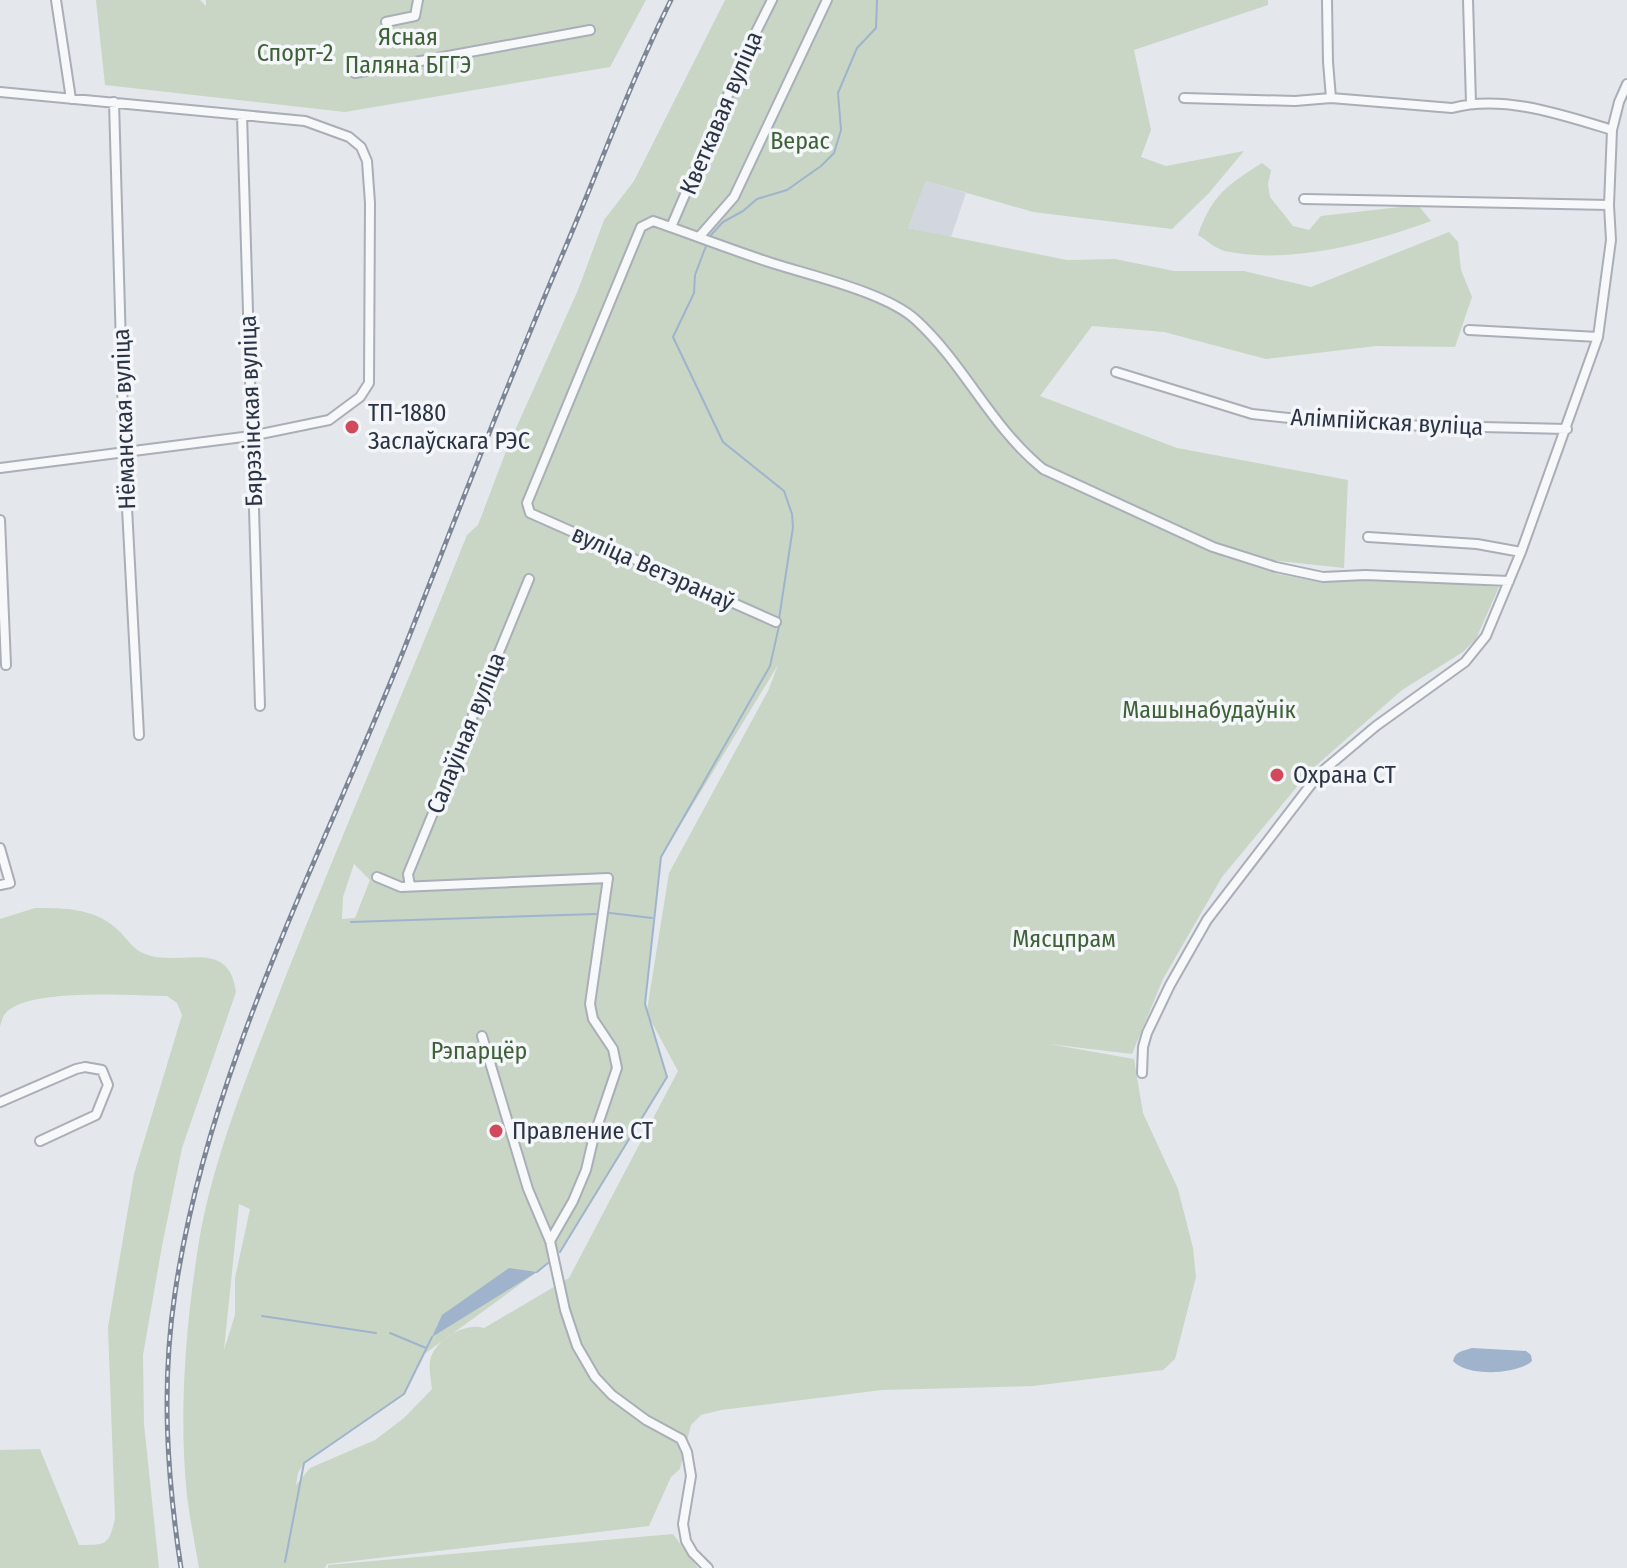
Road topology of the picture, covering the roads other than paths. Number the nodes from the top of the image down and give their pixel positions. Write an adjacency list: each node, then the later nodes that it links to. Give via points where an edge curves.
1 (56, 0): 14 (street)
2 (418, 0): 7 (street, via 415,16)
3 (772, 0): 21 (street, Кветкавая вуліца)
4 (827, 0): 22 (street, via 734,197)
5 (1327, 0): 13 (street)
6 (1468, 0): 16 (street)
7 (386, 22)
8 (590, 30): 9 (street)
9 (355, 73)
10 (1627, 84): 18 (street)
11 (0, 92): 14 (street)
12 (1184, 98): 13 (street)
13 (1331, 98): 16 (street, via 1452,108)
14 (71, 99): 15 (street)
15 (114, 102): 17 (street); 28 (street, Нёманская вуліца)
16 (1471, 103): 18 (street, via 1547,110)
17 (242, 115): 27 (street, Бярэзінская вуліца); 27 (street, via 319,125 349,137 367,161 370,191 369,383 360,397 329,420)
18 (1612, 130): 20 (street)
19 (1304, 199): 20 (street)
20 (1609, 205): 24 (street, via 1611,240)
21 (671, 227): 22 (street); 35 (street, вуліца Ветэранаў, via 653,221 641,227 527,503 530,513)
22 (699, 237): 34 (street, via 871,296 913,317 1020,450 1043,469 1213,547 1323,577)
23 (1469, 330): 24 (street)
24 (1598, 337): 26 (street)
25 (1116, 372): 26 (street, Алімпійская вуліца, via 1252,414 1346,424)
26 (1567, 429): 32 (street)
27 (251, 436): 28 (street); 37 (street, Бярэзінская вуліца)
28 (124, 451): 29 (street); 38 (street, Нёманская вуліца)
29 (0, 468)
30 (0, 520): 36 (street)
31 (1368, 537): 32 (street)
32 (1521, 552): 34 (street)
33 (529, 579): 42 (street, Салаўіная вуліца, via 408,874)
34 (1509, 581): 44 (street, via 1477,651 1319,774 1207,920 1147,1033)
35 (776, 622)
36 (6, 665)
37 (260, 706)
38 (139, 735)
39 (0, 848): 41 (street)
40 (377, 877): 42 (street)
41 (5, 884)
42 (410, 886): 47 (street, via 608,878 590,1004 617,1068 586,1170)
43 (482, 1036): 47 (street, via 528,1189)
44 (1142, 1073)
45 (0, 1102): 46 (street, via 76,1069 102,1070 108,1085 96,1115)
46 (40, 1141)
47 (550, 1241): 48 (street, via 573,1334 595,1377 646,1420 681,1439 691,1476 685,1533 693,1553)
48 (708, 1568)

